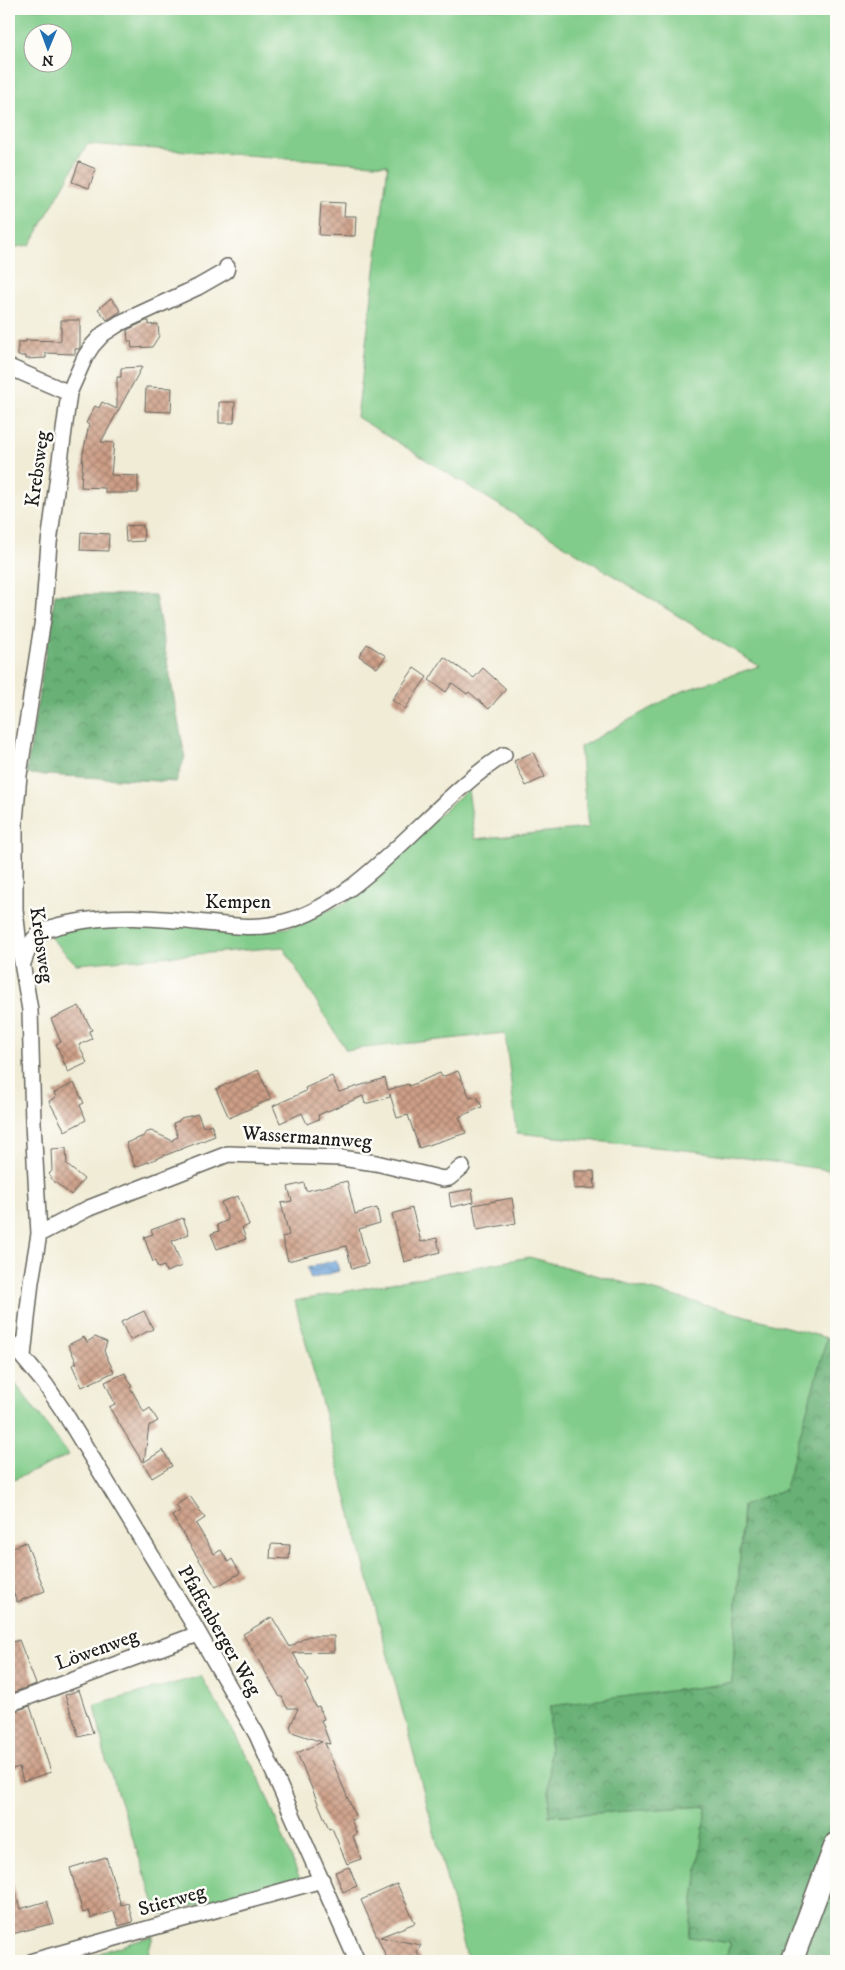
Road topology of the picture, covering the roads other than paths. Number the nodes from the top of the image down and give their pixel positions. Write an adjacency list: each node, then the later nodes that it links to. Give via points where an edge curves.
1 (227, 267): 3 (street, Krebsweg, via 207,283 103,334 88,352)
2 (9, 367): 3 (street)
3 (69, 393): 5 (street, Krebsweg, via 48,543 43,618 17,797 15,910)
4 (504, 755): 5 (street, Kempen, via 463,785 365,876 309,914 271,925 244,926 142,917 84,920 37,935)
5 (23, 963): 7 (street, Krebsweg, via 30,1010)
6 (462, 1167): 7 (street, Wassermannweg, via 443,1179 341,1158 228,1154 88,1208)
7 (39, 1234): 9 (street, Krebsweg)
8 (9, 1341): 9 (street, Pfaffenberger Weg)
9 (23, 1356): 10 (street, Pfaffenberger Weg, via 64,1412)
10 (198, 1634): 11 (street, Löwenweg); 13 (street, Pfaffenberger Weg, via 257,1735)
11 (9, 1704)
12 (836, 1843): 16 (main road)
13 (322, 1880): 14 (street, Stierweg); 15 (street, Pfaffenberger Weg)
14 (33, 1961)
15 (357, 1961)
16 (792, 1961)

